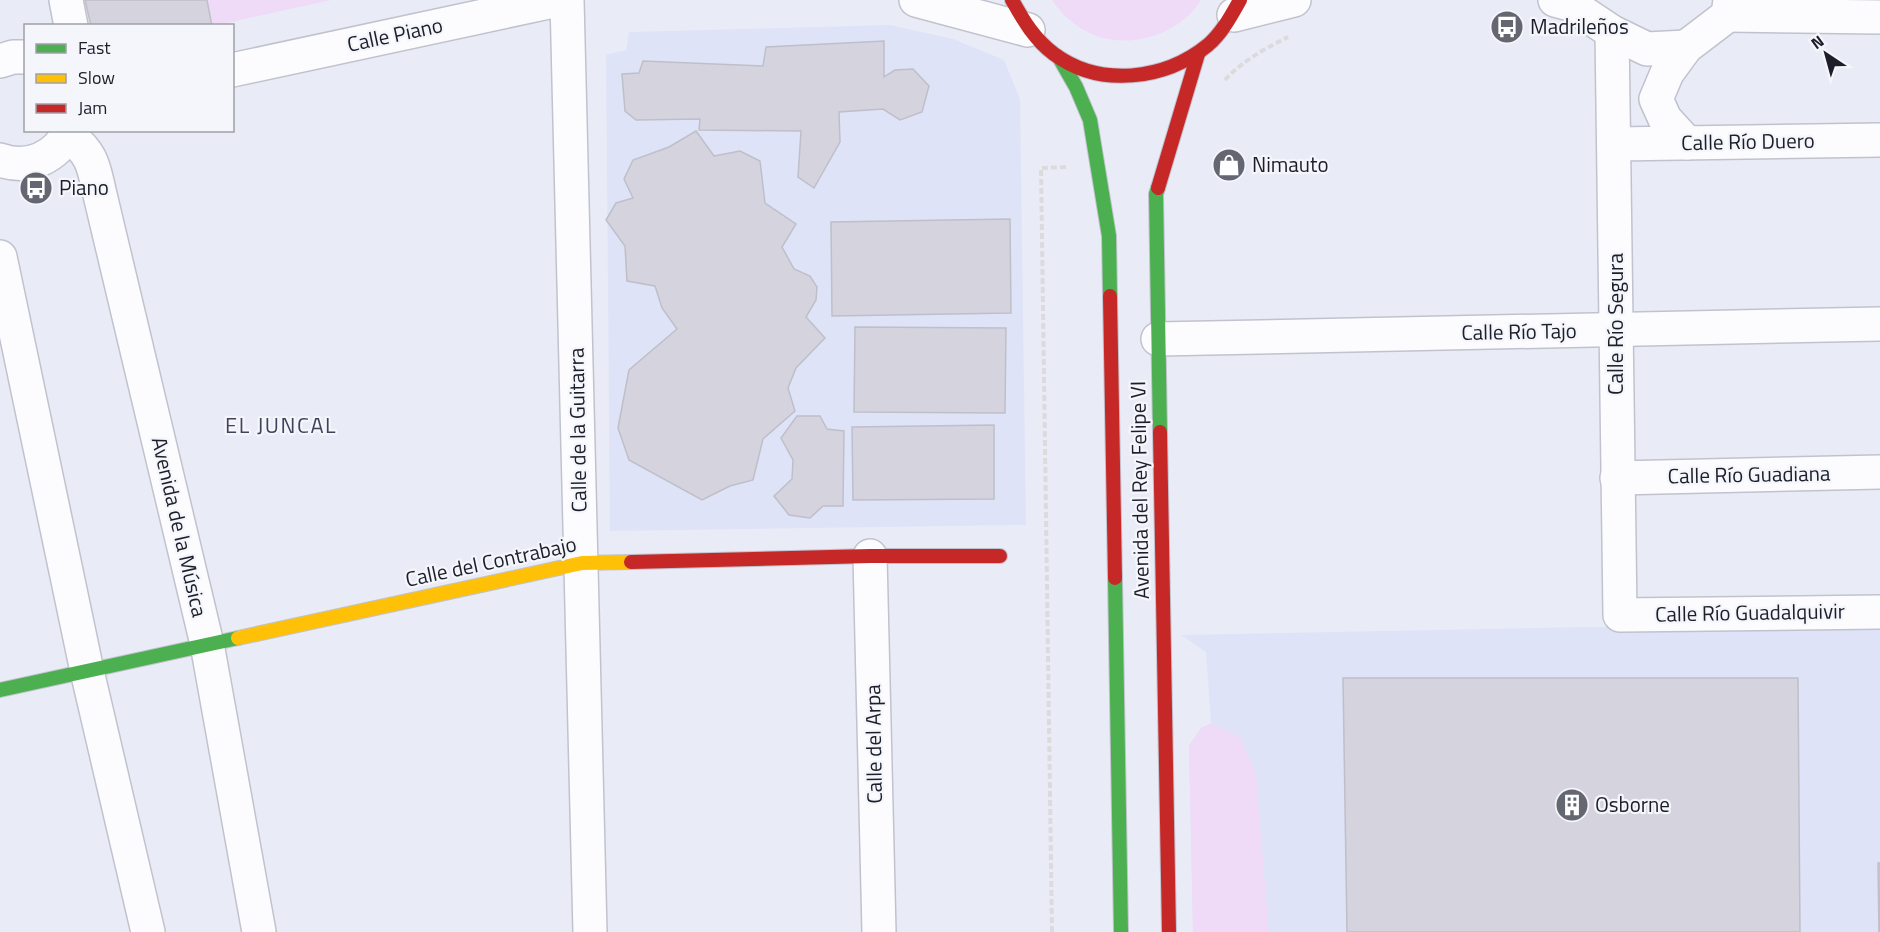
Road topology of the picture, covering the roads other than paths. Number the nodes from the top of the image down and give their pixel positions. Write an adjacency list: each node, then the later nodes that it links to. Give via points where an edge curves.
1 (66, 0): 11 (street)
2 (558, 0): 19 (street, Calle Piano)
3 (567, 0): 33 (street, Calle de la Guitarra)
4 (916, 0): 12 (street)
5 (1012, 0): 12 (main road)
6 (1294, 0): 9 (street)
7 (1555, 0): 13 (street, via 1570,4)
8 (1729, 7): 10 (street); 14 (street)
9 (1238, 8): 15 (main road, via 1218,36)
10 (1880, 18)
11 (71, 24)
12 (1028, 30): 17 (main road)
13 (1612, 32): 14 (street, via 1647,50); 23 (street, Calle Río Segura)
14 (1686, 47): 22 (street, via 1667,72 1656,99 1665,119)
15 (1198, 54): 17 (main road, via 1166,71 1130,77 1094,73); 28 (main road, Avenida del Rey Felipe VI, via 1156,194)
16 (24, 57): 18 (street)
17 (1060, 59): 43 (main road, Avenida del Rey Felipe VI, via 1090,120 1109,236)
18 (0, 61)
19 (234, 70)
20 (69, 132): 24 (street, via 52,154 36,162 19,165); 36 (street, Avenida de la Música, via 91,160)
21 (1880, 140): 22 (street, Calle Río Duero)
22 (1687, 143): 23 (street, Calle Río Duero)
23 (1615, 144): 27 (street, Calle Río Segura)
24 (0, 160)
25 (0, 257): 37 (street)
26 (1880, 324): 27 (street, Calle Río Tajo)
27 (1616, 330): 28 (street, Calle Río Tajo); 30 (street, Calle Río Segura)
28 (1158, 339): 44 (main road, Avenida del Rey Felipe VI)
29 (1880, 472): 30 (street, Calle Río Guadiana)
30 (1617, 478): 35 (street, Calle Río Segura)
31 (870, 556): 32 (main road, Calle del Contrabajo); 33 (main road, Calle del Contrabajo); 42 (street, Calle del Arpa)
32 (1000, 556)
33 (582, 563): 36 (main road, Calle del Contrabajo); 41 (street, Calle de la Guitarra)
34 (1880, 612): 35 (street, Calle Río Guadalquivir)
35 (1620, 615)
36 (207, 644): 37 (main road, Calle del Contrabajo); 40 (street, Avenida de la Música)
37 (87, 670): 38 (main road, Calle del Contrabajo); 39 (street)
38 (0, 690)
39 (148, 932)
40 (259, 932)
41 (590, 932)
42 (879, 932)
43 (1121, 932)
44 (1169, 932)

